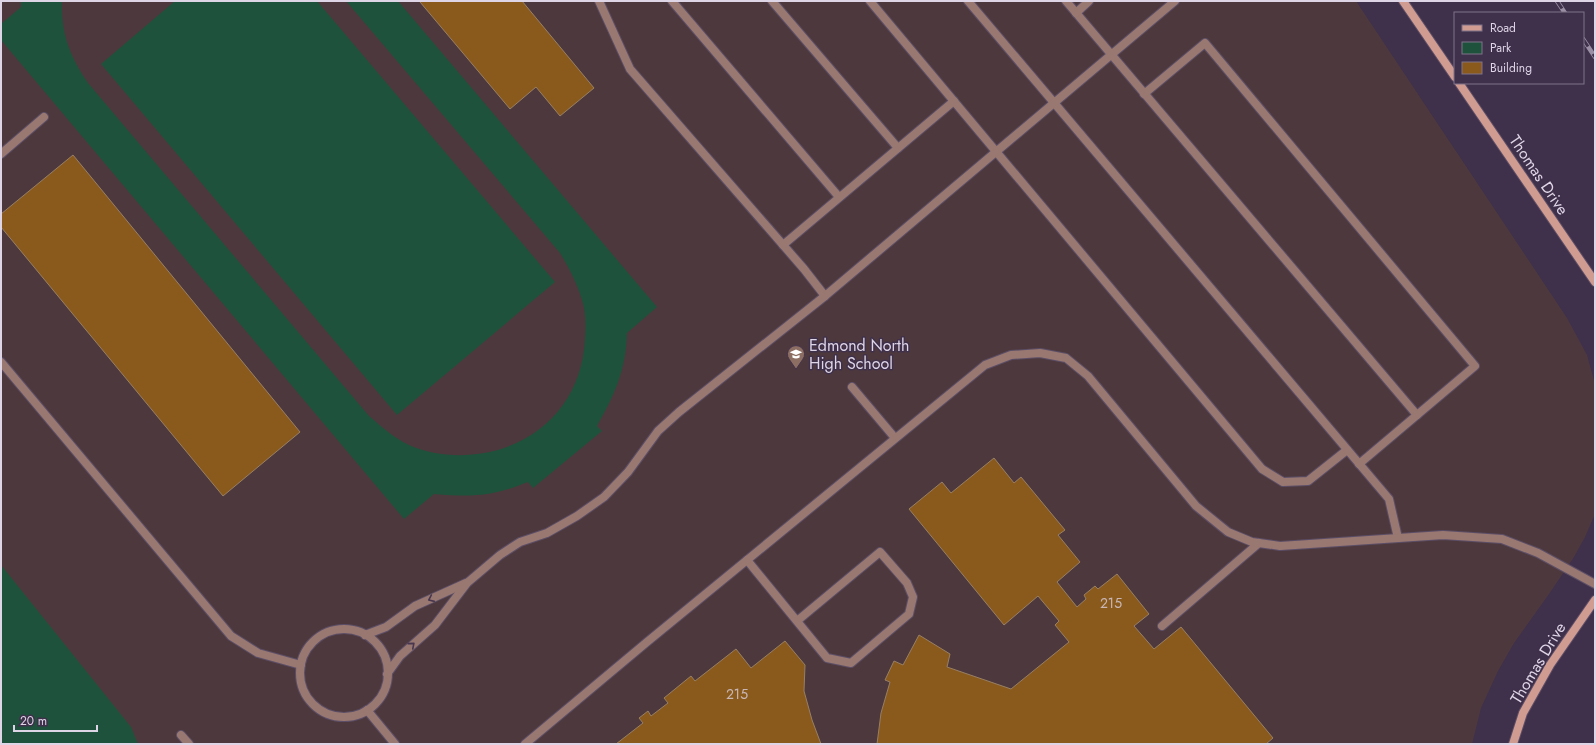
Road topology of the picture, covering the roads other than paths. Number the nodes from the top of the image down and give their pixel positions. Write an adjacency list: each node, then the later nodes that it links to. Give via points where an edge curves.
1 (599, 1): 22 (lane, via 630,70)
2 (672, 1): 21 (lane)
3 (772, 1): 18 (lane)
4 (870, 1): 15 (lane)
5 (968, 1): 16 (lane)
6 (1066, 1): 10 (lane)
7 (1089, 1): 10 (lane)
8 (1175, 1): 11 (lane)
9 (1403, 1): 12 (street)
10 (1076, 13): 11 (lane)
11 (1111, 55): 14 (lane); 16 (lane)
12 (1454, 76)
13 (1460, 84): 23 (street, Thomas Drive)
14 (1144, 94): 27 (lane); 27 (lane, via 1205,43 1475,366)
15 (954, 101): 18 (lane); 19 (lane)
16 (1054, 103): 19 (lane); 29 (lane)
17 (44, 117): 20 (lane)
18 (898, 148): 21 (lane)
19 (996, 152): 24 (lane); 29 (lane, via 1262,469 1283,482 1308,481)
20 (1, 154)
21 (839, 197): 22 (lane)
22 (783, 245): 24 (lane)
23 (1595, 282)
24 (825, 296): 34 (lane, via 658,431 628,472 604,497 577,516 547,532 520,542)
25 (1, 362): 40 (lane, via 231,636 258,653)
26 (852, 387): 28 (lane)
27 (1417, 415): 30 (lane)
28 (895, 438): 32 (lane, via 985,365 1011,355 1040,353 1066,358 1088,376 1196,506 1228,532); 33 (lane)
29 (1347, 450): 30 (lane)
30 (1359, 464): 31 (lane, via 1389,499)
31 (1398, 538): 32 (lane, via 1280,546); 35 (lane, via 1443,535 1502,539 1538,553)
32 (1259, 543): 38 (lane)
33 (747, 560): 37 (lane); 46 (lane)
34 (466, 583): 39 (lane, one-way to 39, via 415,606 386,627); 41 (lane, one-way to 34, via 400,656 435,625)
35 (1595, 584)
36 (1595, 600): 47 (street, Thomas Drive, via 1546,672 1523,713)
37 (797, 621): 37 (lane, via 827,658 851,663 909,614 913,597 907,583 880,552)
38 (1162, 626)
39 (365, 635): 40 (lane, via 352,630 326,633 314,641); 41 (lane, via 376,643 384,655)
40 (301, 665): 42 (lane, via 300,679 304,692 322,712 349,717)
41 (387, 674): 42 (lane, via 382,694)
42 (367, 710): 45 (lane)
43 (181, 735): 44 (lane)
44 (189, 744)
45 (395, 744)
46 (525, 744)
47 (1513, 744)

